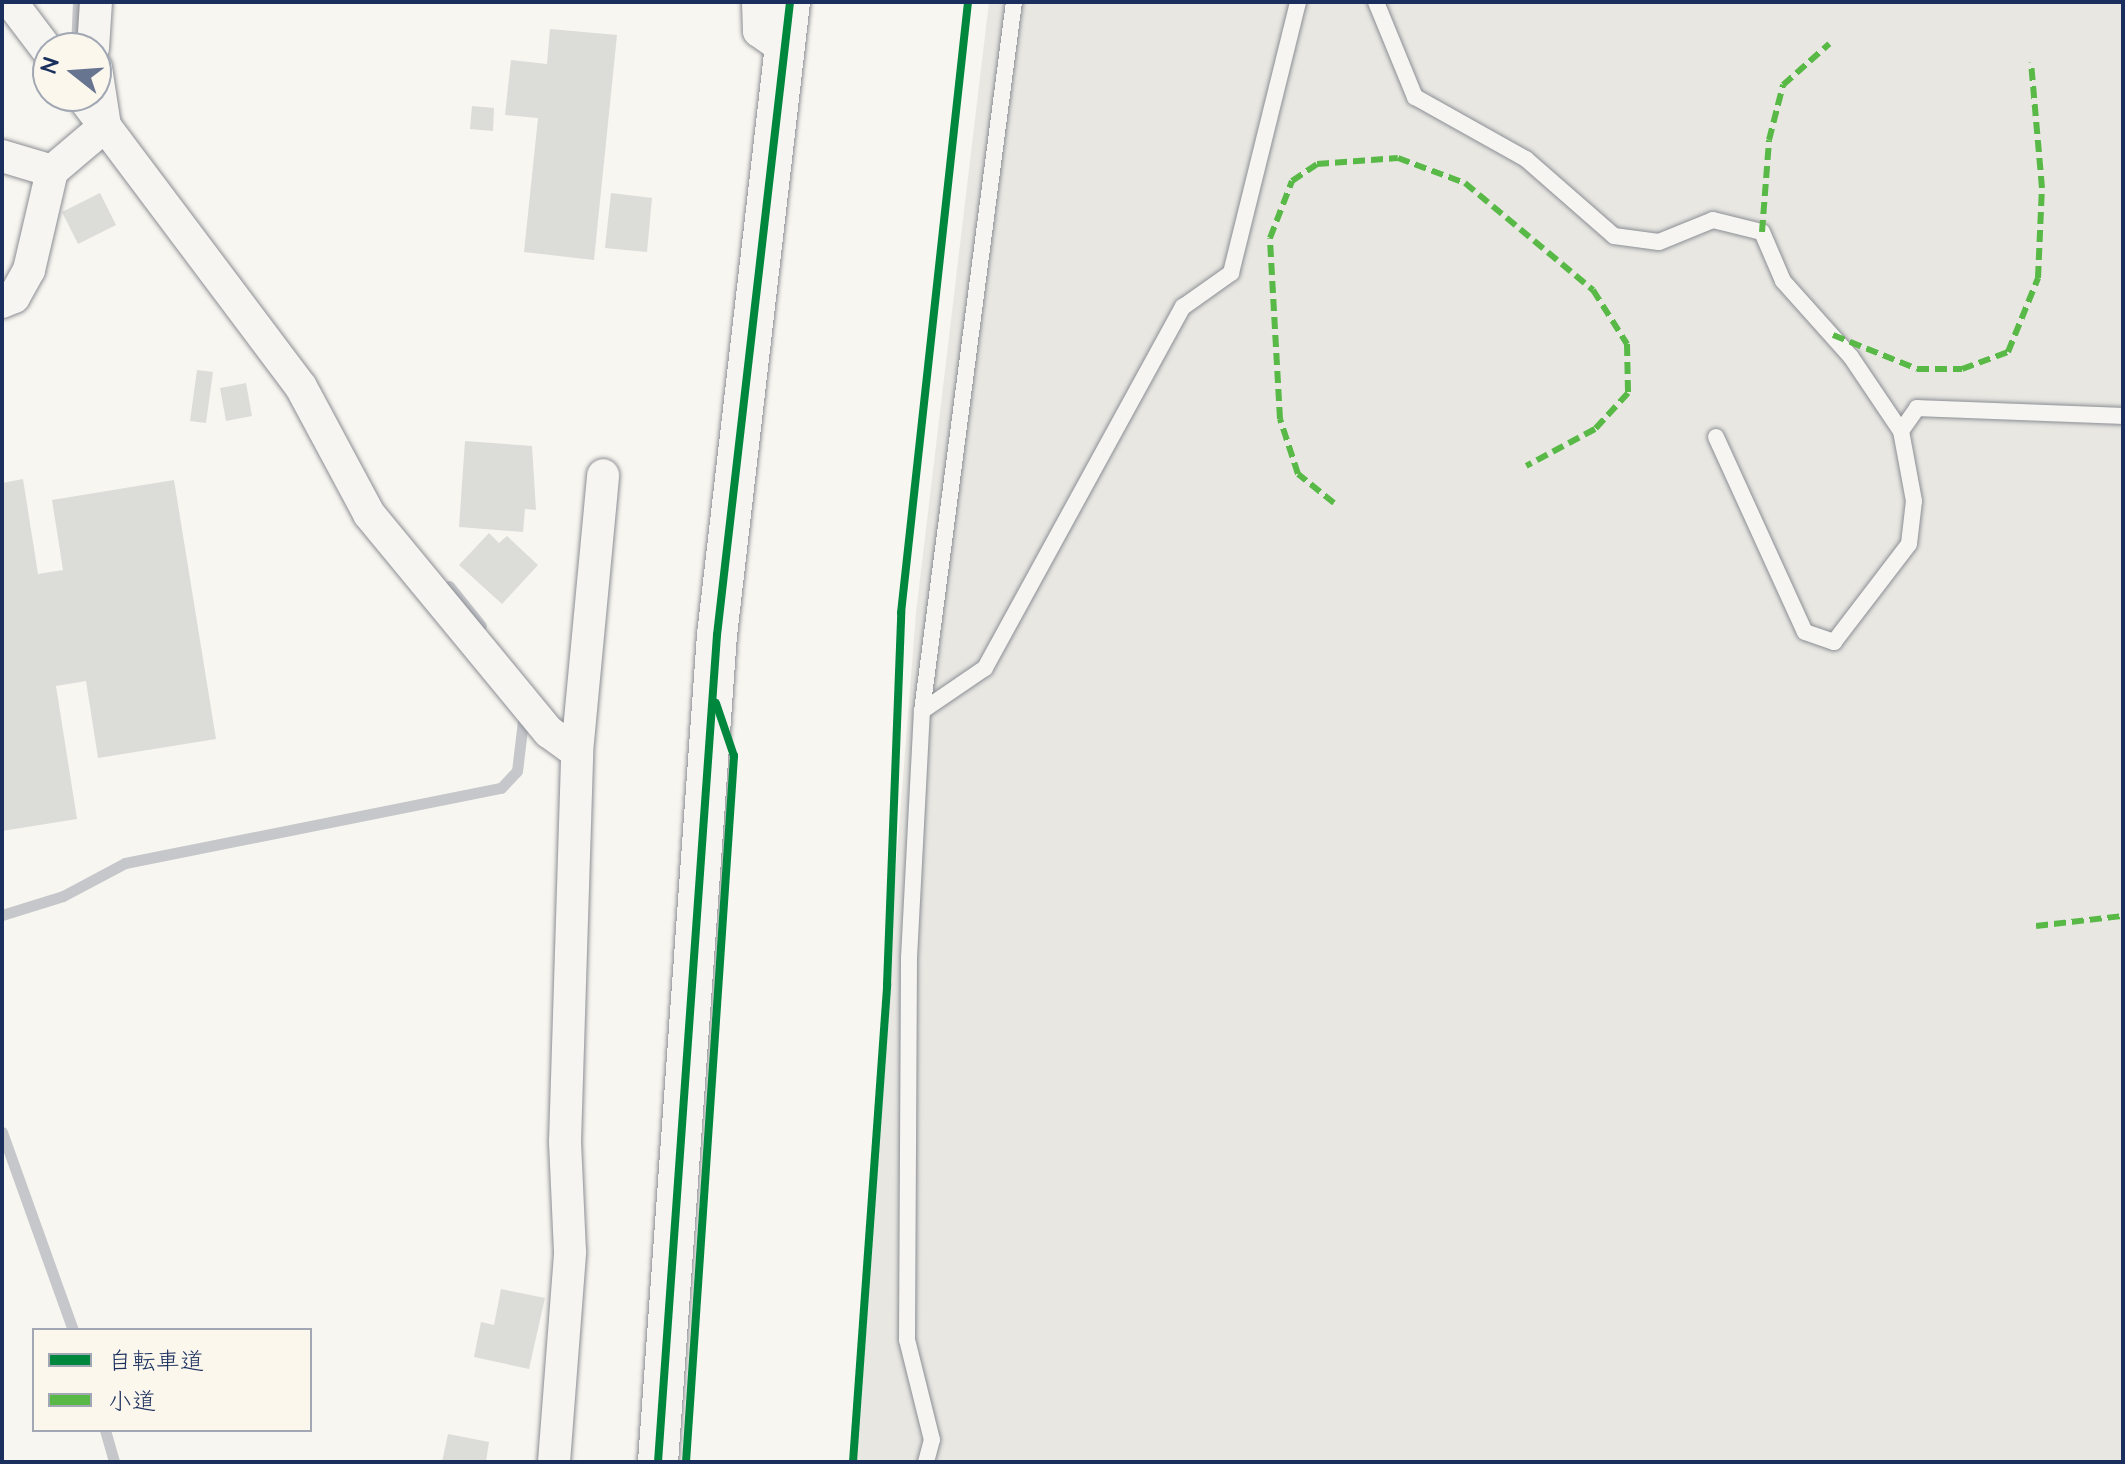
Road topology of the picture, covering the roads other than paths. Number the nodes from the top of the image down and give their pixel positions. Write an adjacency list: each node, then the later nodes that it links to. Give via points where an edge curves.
1 (11, 2): 8 (street)
2 (96, 2): 9 (street)
3 (758, 2): 10 (street, via 759,31)
4 (790, 2): 10 (street)
5 (1014, 2): 21 (lane)
6 (1298, 2): 21 (lane, via 1231,273 1183,307 985,668)
7 (1376, 2): 18 (lane, via 1415,97 1526,159 1614,236 1659,242 1713,220 1762,232 1783,281 1851,357)
8 (34, 32)
9 (94, 32)
10 (783, 48): 24 (street, via 717,635)
11 (94, 112): 13 (street)
12 (103, 112): 13 (street)
13 (105, 126): 15 (street); 22 (street, via 301,387 369,514 549,732)
14 (2, 156): 15 (street)
15 (52, 171): 16 (street, via 29,270 14,297)
16 (2, 302)
17 (2123, 416): 18 (lane, via 1917,408)
18 (1901, 431): 19 (lane, via 1914,501 1909,544 1834,642 1805,632)
19 (1716, 437)
20 (603, 475): 22 (street)
21 (922, 711): 25 (lane, via 909,958 907,1340 932,1440)
22 (577, 752): 23 (street, via 565,1142 570,1252)
23 (554, 1462)
24 (658, 1462)
25 (926, 1462)

